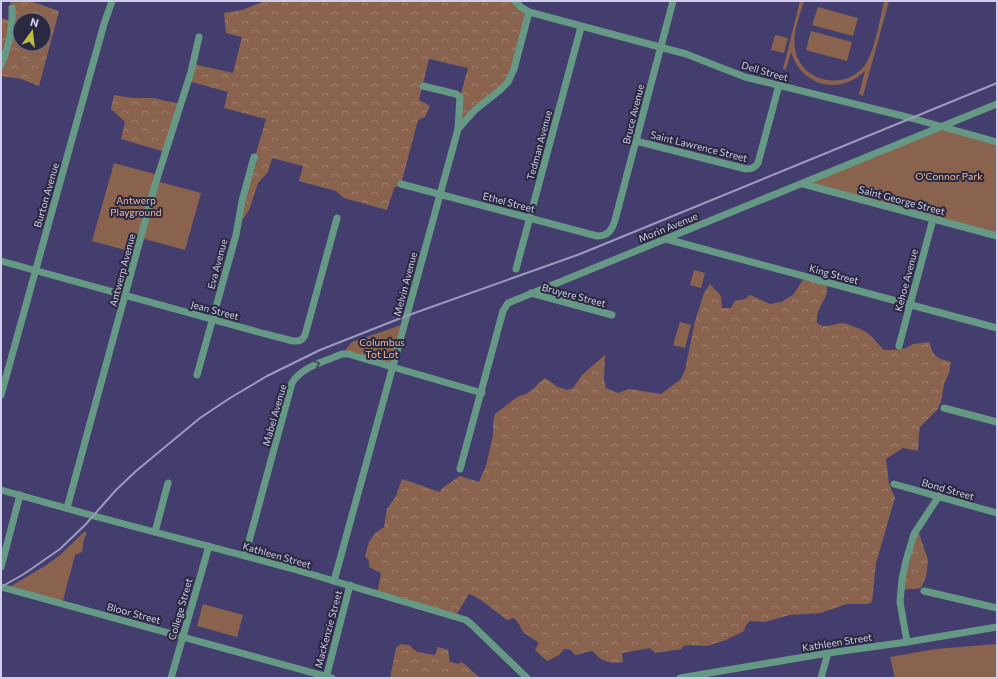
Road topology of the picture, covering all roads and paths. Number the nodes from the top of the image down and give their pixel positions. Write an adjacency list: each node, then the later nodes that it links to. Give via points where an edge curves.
1 (112, 1): 29 (street, Burton Avenue)
2 (515, 1): 5 (street)
3 (673, 1): 8 (street, Bruce Avenue)
4 (12, 8): 9 (street, via 12,25)
5 (529, 12): 6 (street, Dell Street); 14 (street, Melvin Avenue, via 514,69 508,82 469,115)
6 (581, 27): 8 (street, Dell Street); 22 (street, Tedman Avenue)
7 (199, 37): 31 (street, Antwerp Avenue)
8 (660, 48): 11 (street, Dell Street, via 698,58 745,77); 15 (street, Bruce Avenue)
9 (1, 65)
10 (423, 86): 14 (street, via 460,97)
11 (779, 86): 13 (street, Dell Street); 15 (street, Saint Lawrence Street, via 760,157 756,166 751,169)
12 (997, 104): 13 (street, Morin Avenue)
13 (943, 127): 16 (street, Dell Street); 19 (street, Morin Avenue)
14 (458, 129): 20 (street, Melvin Avenue)
15 (636, 141): 24 (street, Bruce Avenue)
16 (997, 142)
17 (254, 157): 34 (street, Eva Avenue)
18 (401, 184): 20 (street, Ethel Street)
19 (803, 184): 23 (street, Saint George Street); 26 (street, Morin Avenue)
20 (440, 193): 22 (street, Ethel Street); 37 (street, Melvin Avenue)
21 (337, 218): 34 (street, Jean Street, via 308,328 302,340 293,341)
22 (530, 218): 24 (street, Ethel Street, via 597,236); 28 (street, Tedman Avenue)
23 (933, 219): 25 (street, Saint George Street); 32 (street, Kehoe Avenue)
24 (611, 231)
25 (997, 236)
26 (666, 239): 30 (street, Morin Avenue); 32 (street, King Street)
27 (1, 261): 29 (street, Jean Street)
28 (516, 269)
29 (35, 271): 31 (street, Jean Street); 40 (street, Burton Avenue)
30 (531, 293): 33 (street, Bruyere Street); 39 (street, Morin Avenue, via 505,306)
31 (125, 295): 34 (street, Jean Street); 49 (street, Antwerp Avenue)
32 (910, 305): 35 (street, King Street); 36 (street, Kehoe Avenue)
33 (612, 315)
34 (213, 319): 38 (street, Eva Avenue)
35 (997, 328)
36 (899, 346)
37 (392, 367): 39 (street, Mabel Avenue); 53 (street, Mabel Avenue, one-way to 37, via 295,378 306,369 342,354); 55 (street, Melvin Avenue)
38 (197, 375)
39 (482, 393): 43 (street, Morin Avenue)
40 (1, 395)
41 (944, 408): 42 (street)
42 (997, 422)
43 (460, 469)
44 (168, 483): 51 (street)
45 (894, 484): 48 (street, Bond Street)
46 (1, 490): 47 (street, Kathleen Street)
47 (20, 495): 49 (street, Kathleen Street); 54 (street)
48 (939, 496): 50 (street, Bond Street); 62 (street, via 914,534 906,561 900,602)
49 (67, 508): 51 (street, Kathleen Street)
50 (997, 513)
51 (155, 532): 52 (street, Kathleen Street)
52 (208, 546): 53 (street, Kathleen Street); 61 (street, College Street)
53 (245, 556): 55 (street, Kathleen Street)
54 (1, 567)
55 (334, 581): 56 (street, Kathleen Street)
56 (350, 585): 65 (street, MacKenzie Street); 66 (street, Kathleen Street, via 466,620)
57 (1, 587): 61 (street, Bloor Street)
58 (924, 590): 59 (street)
59 (997, 608)
60 (997, 627): 62 (street, Kathleen Street)
61 (182, 636): 64 (street, College Street); 65 (street, Bloor Street)
62 (906, 642): 63 (street, Kathleen Street)
63 (828, 653): 67 (street, Kathleen Street); 68 (street)
64 (171, 678)
65 (328, 678)
66 (527, 678)
67 (680, 678)
68 (821, 678)

